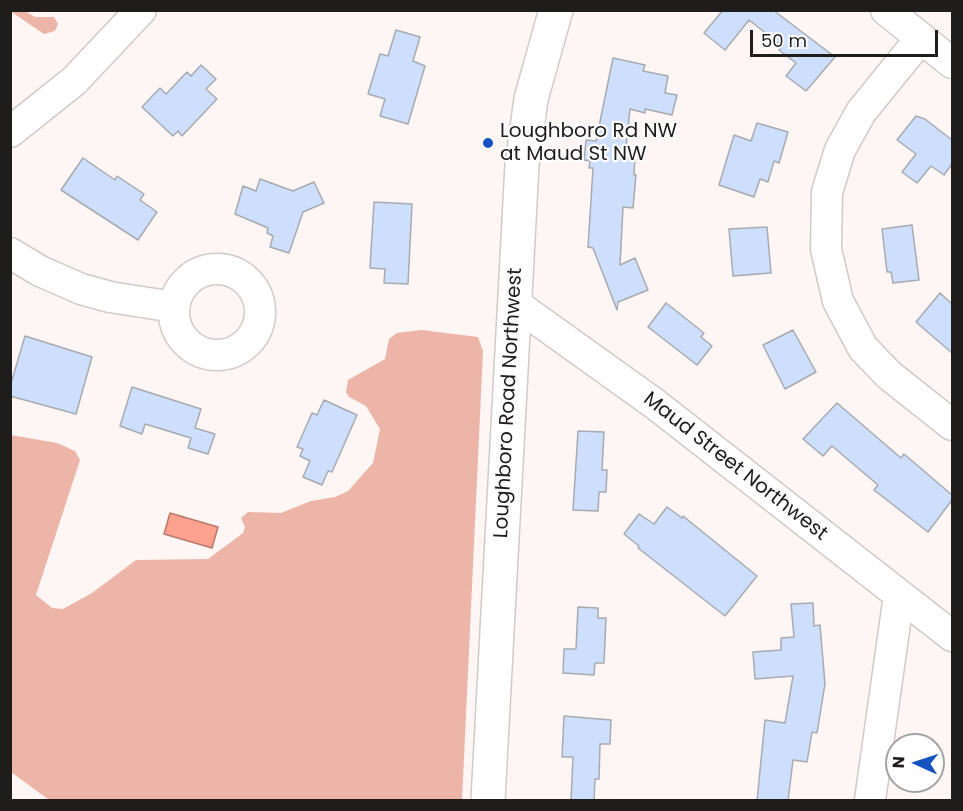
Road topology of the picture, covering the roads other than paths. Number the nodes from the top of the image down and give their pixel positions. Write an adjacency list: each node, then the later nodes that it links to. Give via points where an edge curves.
1 (141, 10): 6 (street, via 88,68)
2 (556, 10): 8 (main road, Loughboro Road Northwest, via 525,132)
3 (886, 10): 4 (street)
4 (921, 38): 5 (street); 10 (street, via 861,112 840,150 827,192 826,249 838,301 864,348 889,375)
5 (952, 63)
6 (10, 132)
7 (10, 253): 9 (street, via 81,289)
8 (514, 303): 11 (street, Maud Street Northwest, via 654,404); 13 (main road, Loughboro Road Northwest)
9 (174, 307)
10 (952, 425)
11 (899, 595): 12 (street, Maud Street Northwest); 14 (street)
12 (952, 636)
13 (488, 801)
14 (870, 801)

